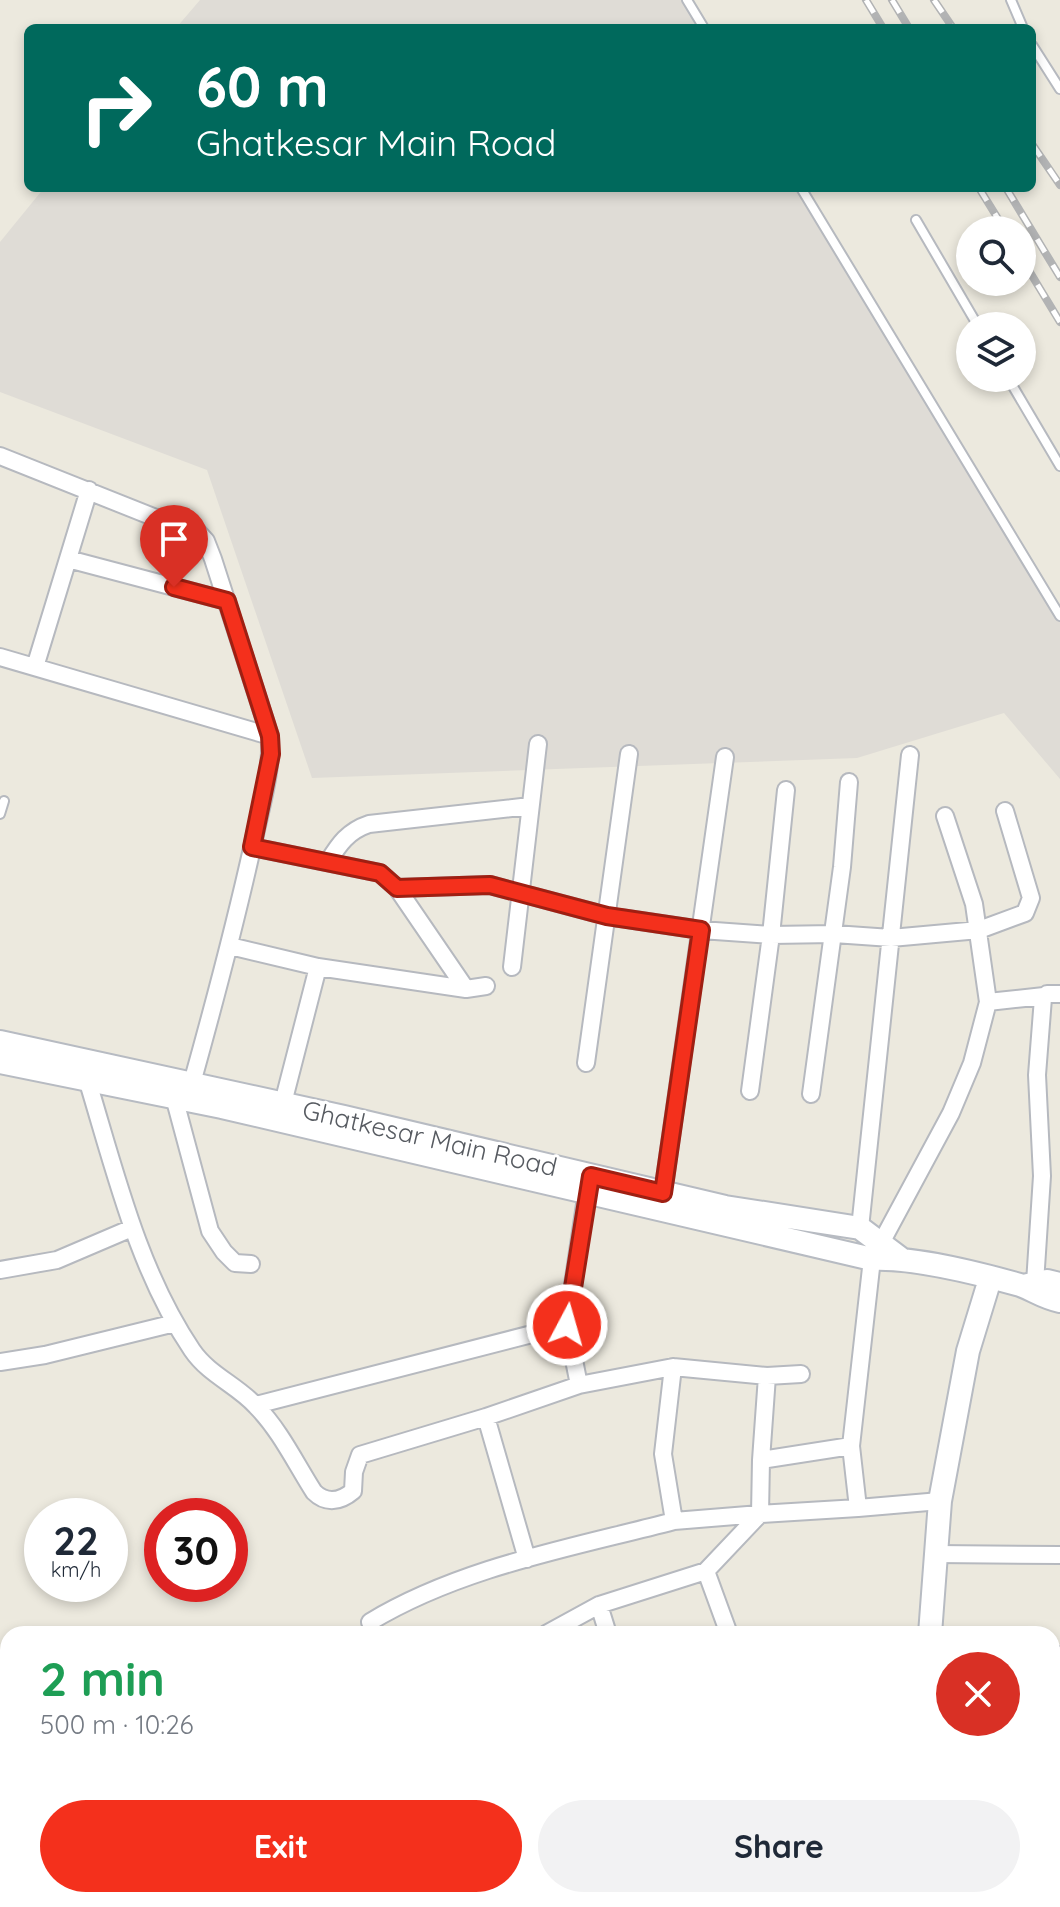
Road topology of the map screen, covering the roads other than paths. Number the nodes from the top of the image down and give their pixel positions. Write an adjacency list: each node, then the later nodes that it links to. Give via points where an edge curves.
1 (687, 0): 3 (lane)
2 (1011, 0): 4 (lane)
3 (702, 24)
4 (1021, 24)
5 (1036, 51): 6 (lane)
6 (1060, 89)
7 (803, 192): 16 (lane)
8 (916, 220): 9 (lane)
9 (970, 312)
10 (1016, 392): 12 (lane)
11 (0, 456): 13 (street)
12 (1060, 466)
13 (89, 490): 14 (street); 15 (street, via 176,526 194,528 206,541)
14 (68, 559): 15 (street); 18 (street)
15 (227, 601): 19 (street)
16 (1060, 616)
17 (0, 657): 18 (street)
18 (35, 667): 19 (street)
19 (270, 736): 31 (street)
20 (538, 744): 27 (street)
21 (629, 754): 35 (street)
22 (910, 755): 40 (street)
23 (725, 757): 36 (street)
24 (849, 782): 38 (street)
25 (786, 790): 39 (street)
26 (4, 801): 29 (lane)
27 (530, 806): 32 (street, via 369,824 341,841); 34 (street)
28 (1005, 811): 37 (street, via 1030,903 1025,913)
29 (0, 814)
30 (945, 816): 37 (street)
31 (252, 847): 32 (street); 41 (street)
32 (328, 862): 33 (street, via 380,873)
33 (397, 888): 34 (street, via 490,885); 45 (street)
34 (519, 891): 35 (street); 43 (street)
35 (607, 916): 36 (street); 50 (street)
36 (701, 930): 39 (street); 59 (street)
37 (979, 930): 40 (street); 47 (street)
38 (834, 934): 39 (street); 40 (street); 54 (street)
39 (771, 935): 53 (street)
40 (891, 938): 61 (street)
41 (230, 946): 42 (street); 52 (street)
42 (318, 967): 45 (street); 55 (street)
43 (512, 967)
44 (486, 986): 45 (street)
45 (466, 989)
46 (1052, 995): 47 (street); 57 (street, via 1037,1075)
47 (988, 1002): 62 (street, via 972,1063 951,1113)
48 (0, 1042): 52 (main road, Ghatkesar Main Road)
49 (0, 1062): 51 (main road, Ghatkesar Main Road)
50 (586, 1063)
51 (87, 1079): 52 (main road, Ghatkesar Main Road); 60 (street)
52 (183, 1090): 55 (main road, Ghatkesar Main Road); 58 (main road, Ghatkesar Main Road); 63 (street, via 210,1231 235,1263)
53 (750, 1091)
54 (811, 1094)
55 (283, 1103): 58 (main road, Ghatkesar Main Road)
56 (1060, 1172): 57 (street)
57 (1042, 1176): 66 (street)
58 (589, 1184): 59 (main road, Ghatkesar Main Road); 62 (main road, Ghatkesar Main Road); 70 (street)
59 (663, 1193): 61 (main road, Ghatkesar Main Road)
60 (132, 1228): 64 (street, via 57,1260); 69 (street)
61 (860, 1228): 62 (main road, Ghatkesar Main Road)
62 (876, 1251): 65 (main road, Ghatkesar Main Road); 78 (street)
63 (251, 1264)
64 (0, 1270)
65 (990, 1279): 66 (main road, Ghatkesar Main Road); 80 (main road, via 968,1351)
66 (1029, 1284): 67 (main road, Ghatkesar Main Road); 68 (main road, Ghatkesar Main Road, via 1042,1297)
67 (1060, 1284)
68 (1060, 1301)
69 (175, 1323): 71 (street); 76 (street, via 214,1374)
70 (567, 1325): 75 (street); 76 (street)
71 (0, 1362)
72 (673, 1367): 74 (street); 75 (street); 83 (street, via 663,1454)
73 (801, 1374): 74 (street)
74 (767, 1376): 79 (street)
75 (579, 1385): 77 (street)
76 (256, 1405): 77 (street, via 314,1492 329,1502 353,1491 360,1455)
77 (486, 1417): 86 (street)
78 (851, 1446): 79 (street); 81 (street)
79 (761, 1460): 82 (street)
80 (940, 1501): 81 (street); 84 (main road)
81 (858, 1508): 82 (street)
82 (760, 1514): 83 (street); 87 (street)
83 (674, 1521): 86 (street)
84 (935, 1554): 85 (street); 93 (main road)
85 (1060, 1555)
86 (527, 1559): 89 (street, via 432,1590)
87 (706, 1571): 88 (street); 92 (street)
88 (599, 1605): 90 (street); 91 (street)
89 (370, 1622)
90 (561, 1626)
91 (606, 1626)
92 (726, 1626)
93 (930, 1626)

